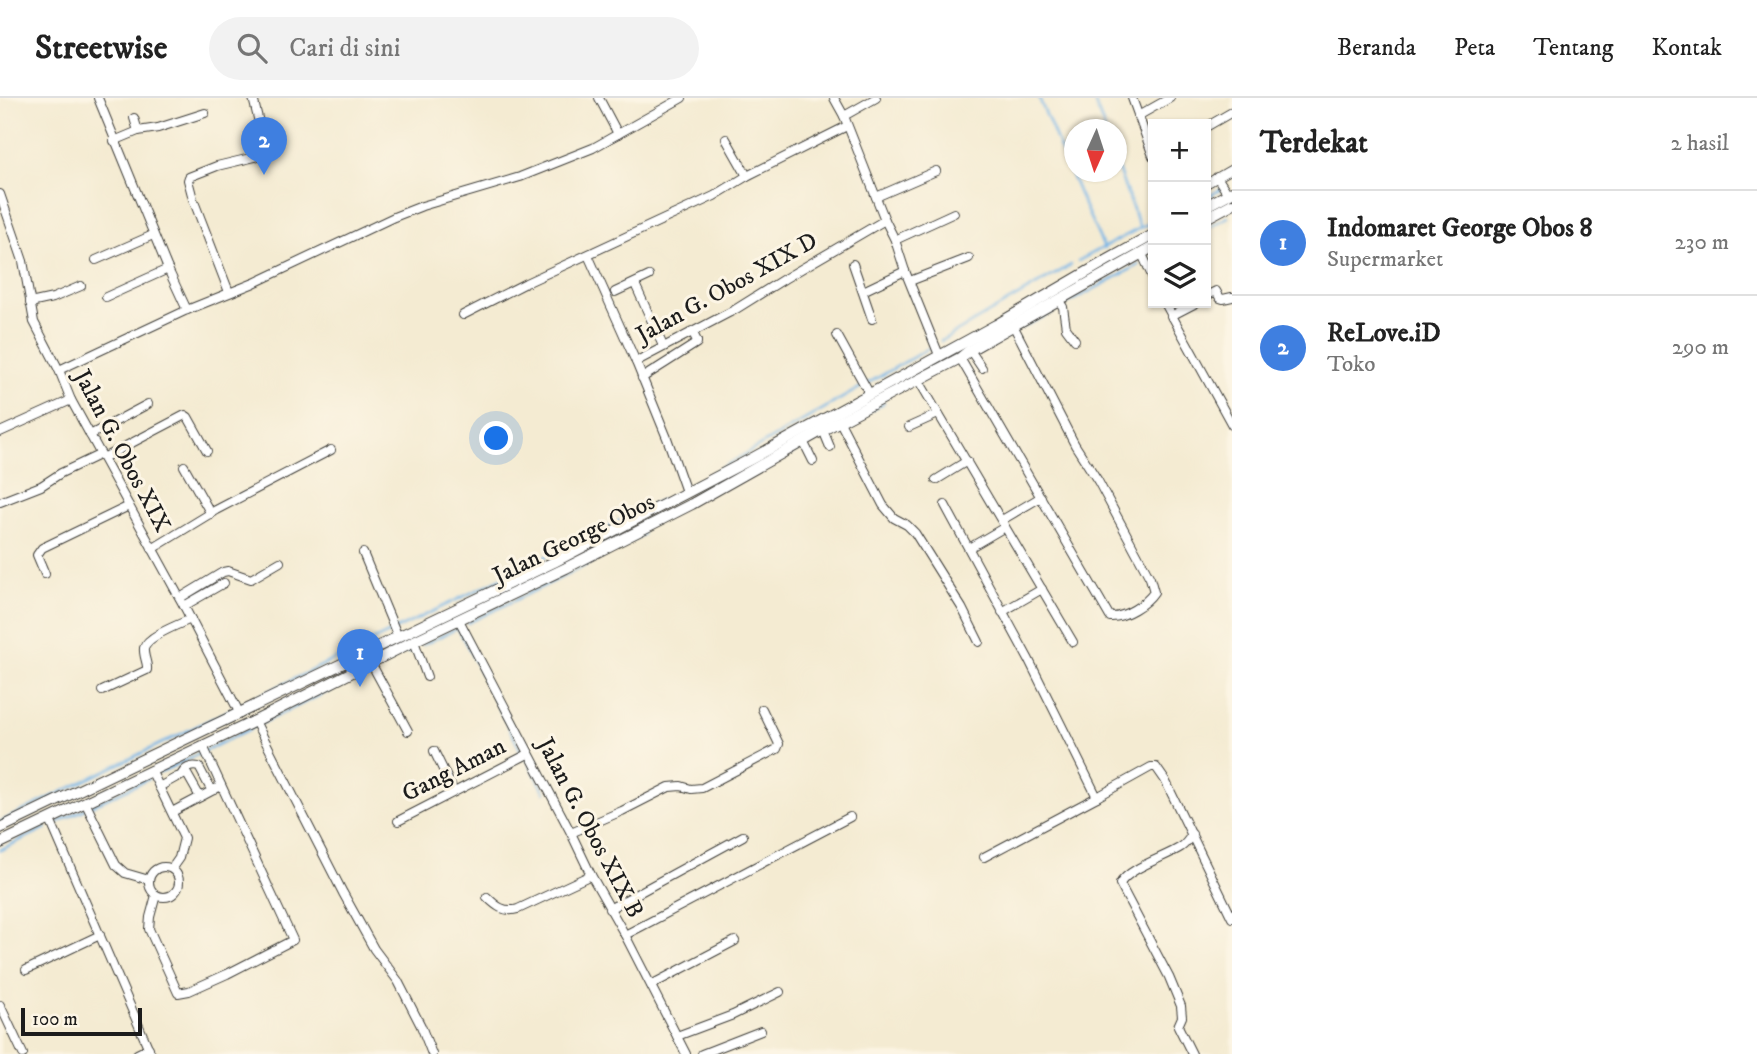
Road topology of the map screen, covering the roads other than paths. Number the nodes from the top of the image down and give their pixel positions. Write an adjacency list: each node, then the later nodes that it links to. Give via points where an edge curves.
1 (98, 98): 19 (street)
2 (253, 98): 49 (street, via 265,153 218,166 189,177 187,182)
3 (599, 98): 17 (street)
4 (682, 98): 17 (street)
5 (834, 98): 11 (street)
6 (876, 98): 11 (street)
7 (1132, 98): 12 (street)
8 (1170, 98): 12 (street)
9 (1232, 112): 14 (street)
10 (205, 113): 16 (street)
11 (844, 116): 15 (street)
12 (1138, 116): 20 (street)
13 (134, 118): 16 (street)
14 (1211, 124)
15 (847, 125): 23 (street); 27 (street)
16 (138, 131): 19 (street)
17 (618, 134): 49 (street, via 539,170 422,206)
18 (726, 139): 23 (street)
19 (114, 141): 32 (street)
20 (1148, 143)
21 (1232, 169): 26 (street)
22 (936, 171): 27 (street)
23 (747, 176): 37 (street)
24 (1211, 186): 26 (street)
25 (0, 194): 55 (street, Jalan G. Obos XIX, via 23,261)
26 (1227, 194): 28 (main road); 29 (main road)
27 (876, 197): 31 (street)
28 (1211, 203)
29 (1211, 212)
30 (954, 214): 34 (street)
31 (885, 220): 34 (street); 63 (street, Jalan G. Obos XIX D)
32 (153, 234): 39 (street); 42 (street)
33 (1148, 238): 68 (main road, Jalan George Obos)
34 (895, 240): 43 (street)
35 (1148, 250): 36 (main road, Jalan George Obos)
36 (1142, 254): 41 (street); 54 (main road, Jalan George Obos)
37 (588, 255): 59 (street); 70 (street)
38 (969, 257): 45 (street)
39 (96, 260)
40 (853, 264): 48 (street)
41 (1148, 267)
42 (168, 269): 52 (street); 58 (street)
43 (905, 271): 45 (street); 48 (street)
44 (649, 276): 46 (street)
45 (909, 281): 68 (street)
46 (635, 284): 50 (street); 66 (street)
47 (81, 286): 55 (street)
48 (863, 291): 61 (street)
49 (229, 292): 58 (street)
50 (615, 292)
51 (1211, 294): 53 (street)
52 (106, 297)
53 (1232, 297)
54 (1059, 301): 62 (main road, Jalan George Obos); 65 (street, via 1066,328)
55 (30, 303): 72 (street, Jalan G. Obos XIX, via 34,322)
56 (1167, 308): 60 (street)
57 (1186, 308): 60 (street)
58 (187, 310): 72 (street)
59 (463, 315)
60 (1171, 316): 80 (street)
61 (872, 319)
62 (1014, 327): 67 (main road, Jalan George Obos); 95 (street, via 1150,578 1154,593 1150,598 1119,617 1110,617)
63 (692, 331): 66 (street, Jalan G. Obos XIX D); 73 (street, via 698,341 694,346)
64 (837, 335): 75 (street)
65 (1075, 340)
66 (663, 346): 70 (street, Jalan G. Obos XIX D)
67 (970, 351): 69 (main road, Jalan George Obos); 71 (street)
68 (939, 355): 75 (main road, Jalan George Obos)
69 (960, 358): 74 (main road, Jalan George Obos); 95 (street)
70 (636, 362): 73 (street, Jalan G. Obos XIX D)
71 (982, 368)
72 (59, 370): 76 (street, Jalan G. Obos XIX)
73 (642, 378): 94 (street, Jalan G. Obos XIX D)
74 (919, 381): 78 (street); 79 (main road, Jalan George Obos)
75 (869, 393): 94 (main road, Jalan George Obos)
76 (71, 400): 83 (street); 84 (street, Jalan G. Obos XIX)
77 (148, 404): 84 (street)
78 (938, 414): 81 (street); 91 (street)
79 (840, 422): 82 (main road, Jalan George Obos); 114 (street, via 883,505 915,533)
80 (1232, 425)
81 (909, 427)
82 (822, 430): 85 (main road, Jalan George Obos); 86 (street)
83 (0, 432)
84 (90, 435): 89 (street, Jalan G. Obos XIX)
85 (803, 441): 90 (street); 111 (main road, Jalan George Obos, via 692,504)
86 (830, 447)
87 (331, 450): 99 (street)
88 (208, 451): 89 (street, via 185,415)
89 (102, 456): 96 (street); 98 (street, Jalan G. Obos XIX)
90 (813, 461)
91 (967, 461): 93 (street); 100 (street)
92 (184, 466): 99 (street)
93 (936, 480)
94 (686, 492): 112 (main road, Jalan George Obos)
95 (1041, 497): 100 (street)
96 (0, 502)
97 (945, 505): 101 (street)
98 (129, 506): 102 (street, Jalan G. Obos XIX); 105 (street, via 38,551)
99 (211, 514): 102 (street)
100 (1004, 523): 101 (street); 107 (street)
101 (969, 548): 109 (street)
102 (152, 549): 108 (street, Jalan G. Obos XIX)
103 (363, 553): 112 (street)
104 (280, 562): 108 (street, via 251,579 223,572)
105 (45, 574)
106 (225, 583): 108 (street)
107 (1042, 589): 109 (street); 115 (street)
108 (182, 602): 110 (street, Jalan G. Obos XIX)
109 (1002, 612): 132 (street)
110 (191, 619): 118 (street, via 146,644 147,670); 120 (street, Jalan G. Obos XIX)
111 (459, 620): 113 (main road, Jalan George Obos); 125 (street, Jalan G. Obos XIX B)
112 (398, 637): 120 (main road, Jalan George Obos)
113 (414, 641): 116 (main road, Jalan George Obos); 117 (street)
114 (979, 642)
115 (1073, 642)
116 (371, 663): 121 (main road, Jalan George Obos); 122 (street)
117 (427, 677)
118 (102, 691)
119 (762, 709): 139 (street, via 779,744 777,749 702,788 669,787)
120 (240, 714): 138 (main road, Jalan George Obos)
121 (256, 724): 123 (main road, Jalan George Obos); 163 (street, via 349,904 398,981)
122 (408, 731)
123 (204, 749): 126 (main road, Jalan George Obos); 129 (street)
124 (434, 751): 130 (street)
125 (528, 754): 130 (street, Gang Aman); 139 (street, Jalan G. Obos XIX B)
126 (151, 771): 128 (street); 133 (main road, Jalan George Obos)
127 (181, 776): 128 (street); 129 (street, via 188,766 199,766 209,786); 131 (street, via 189,775)
128 (159, 787): 134 (street)
129 (218, 788): 131 (street); 147 (street, via 293,940 181,994 149,929)
130 (454, 792): 137 (street, Gang Aman)
131 (201, 797): 134 (street)
132 (1097, 797): 140 (street, via 1156,768); 143 (street)
133 (87, 806): 136 (main road, Jalan George Obos); 146 (street, via 117,865 125,873)
134 (172, 812): 144 (street, via 184,838)
135 (850, 817): 152 (street)
136 (50, 820): 142 (main road, Jalan George Obos); 151 (street)
137 (398, 821)
138 (0, 828)
139 (570, 833): 145 (street, Jalan G. Obos XIX B)
140 (1192, 834): 150 (street); 166 (street, via 1183,846 1120,884 1169,977 1182,1010 1178,1026)
141 (743, 836): 149 (street)
142 (0, 843)
143 (984, 857)
144 (172, 869): 146 (street, via 160,867); 147 (street, via 179,878 177,890 168,897)
145 (591, 875): 148 (street, via 511,911); 149 (street, Jalan G. Obos XIX B)
146 (149, 880): 147 (street)
147 (156, 895)
148 (487, 897)
149 (609, 909): 152 (street, Jalan G. Obos XIX B)
150 (1232, 918)
151 (100, 935): 154 (street); 160 (street)
152 (625, 935): 155 (street, Jalan G. Obos XIX B)
153 (735, 941): 155 (street)
154 (26, 970)
155 (651, 985): 159 (street, Jalan G. Obos XIX B)
156 (780, 992): 159 (street)
157 (0, 1006): 161 (street)
158 (761, 1031): 165 (street)
159 (677, 1037): 164 (street, Jalan G. Obos XIX B)
160 (150, 1051): 162 (street)
161 (23, 1054)
162 (137, 1054)
163 (432, 1054)
164 (686, 1054)
165 (702, 1054)
166 (1192, 1054)

